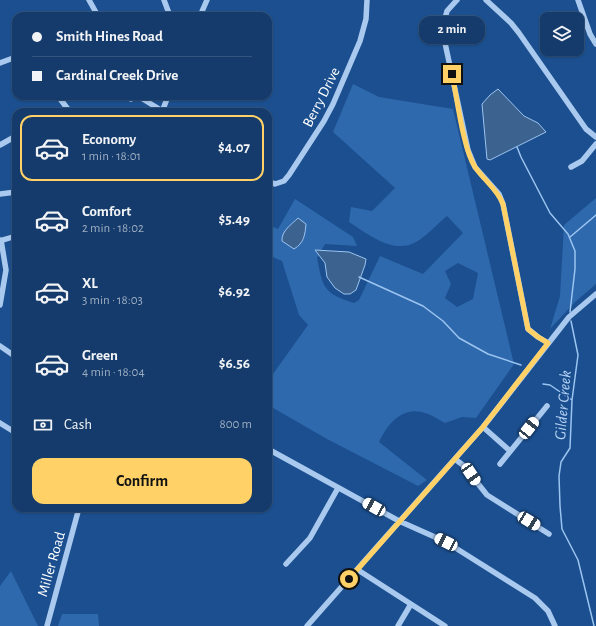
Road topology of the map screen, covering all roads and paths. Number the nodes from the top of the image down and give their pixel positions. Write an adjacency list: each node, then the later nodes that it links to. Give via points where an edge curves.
1 (89, 0): 8 (street)
2 (164, 0): 9 (street)
3 (207, 0): 10 (street)
4 (368, 0): 21 (street, Berry Drive, via 360,41 324,121 287,178 275,184)
5 (457, 0): 28 (street, via 447,11 442,28 468,150 475,167 499,194 503,204 528,329)
6 (486, 0): 16 (street, via 511,23 586,129)
7 (578, 0): 11 (street)
8 (96, 12)
9 (168, 12)
10 (202, 12)
11 (596, 44)
12 (12, 58): 13 (street)
13 (0, 63)
14 (144, 100): 15 (street)
15 (157, 108)
16 (596, 137)
17 (12, 138): 19 (street)
18 (596, 144): 20 (street, via 582,161)
19 (0, 145)
20 (571, 167)
21 (272, 183)
22 (12, 192): 23 (street)
23 (0, 194)
24 (12, 237): 25 (street)
25 (1, 240): 27 (street, via 6,270)
26 (596, 294): 28 (street, via 569,318)
27 (0, 305)
28 (548, 343): 33 (street)
29 (0, 346): 30 (street)
30 (12, 354)
31 (547, 406): 36 (street)
32 (0, 423): 34 (street)
33 (483, 427): 36 (street); 37 (street)
34 (12, 430)
35 (272, 451): 39 (street)
36 (510, 451): 38 (street)
37 (455, 459): 41 (street); 42 (street, via 464,466 487,495)
38 (500, 464)
39 (338, 488): 41 (street); 43 (street, via 310,538)
40 (78, 512): 46 (street, Miller Road)
41 (399, 521): 44 (street); 50 (street, via 446,542 530,594 544,606)
42 (549, 534)
43 (286, 564)
44 (358, 570): 45 (street); 47 (street)
45 (411, 604): 48 (street); 49 (street)
46 (47, 626)
47 (307, 626)
48 (398, 626)
49 (445, 626)
50 (555, 626)

